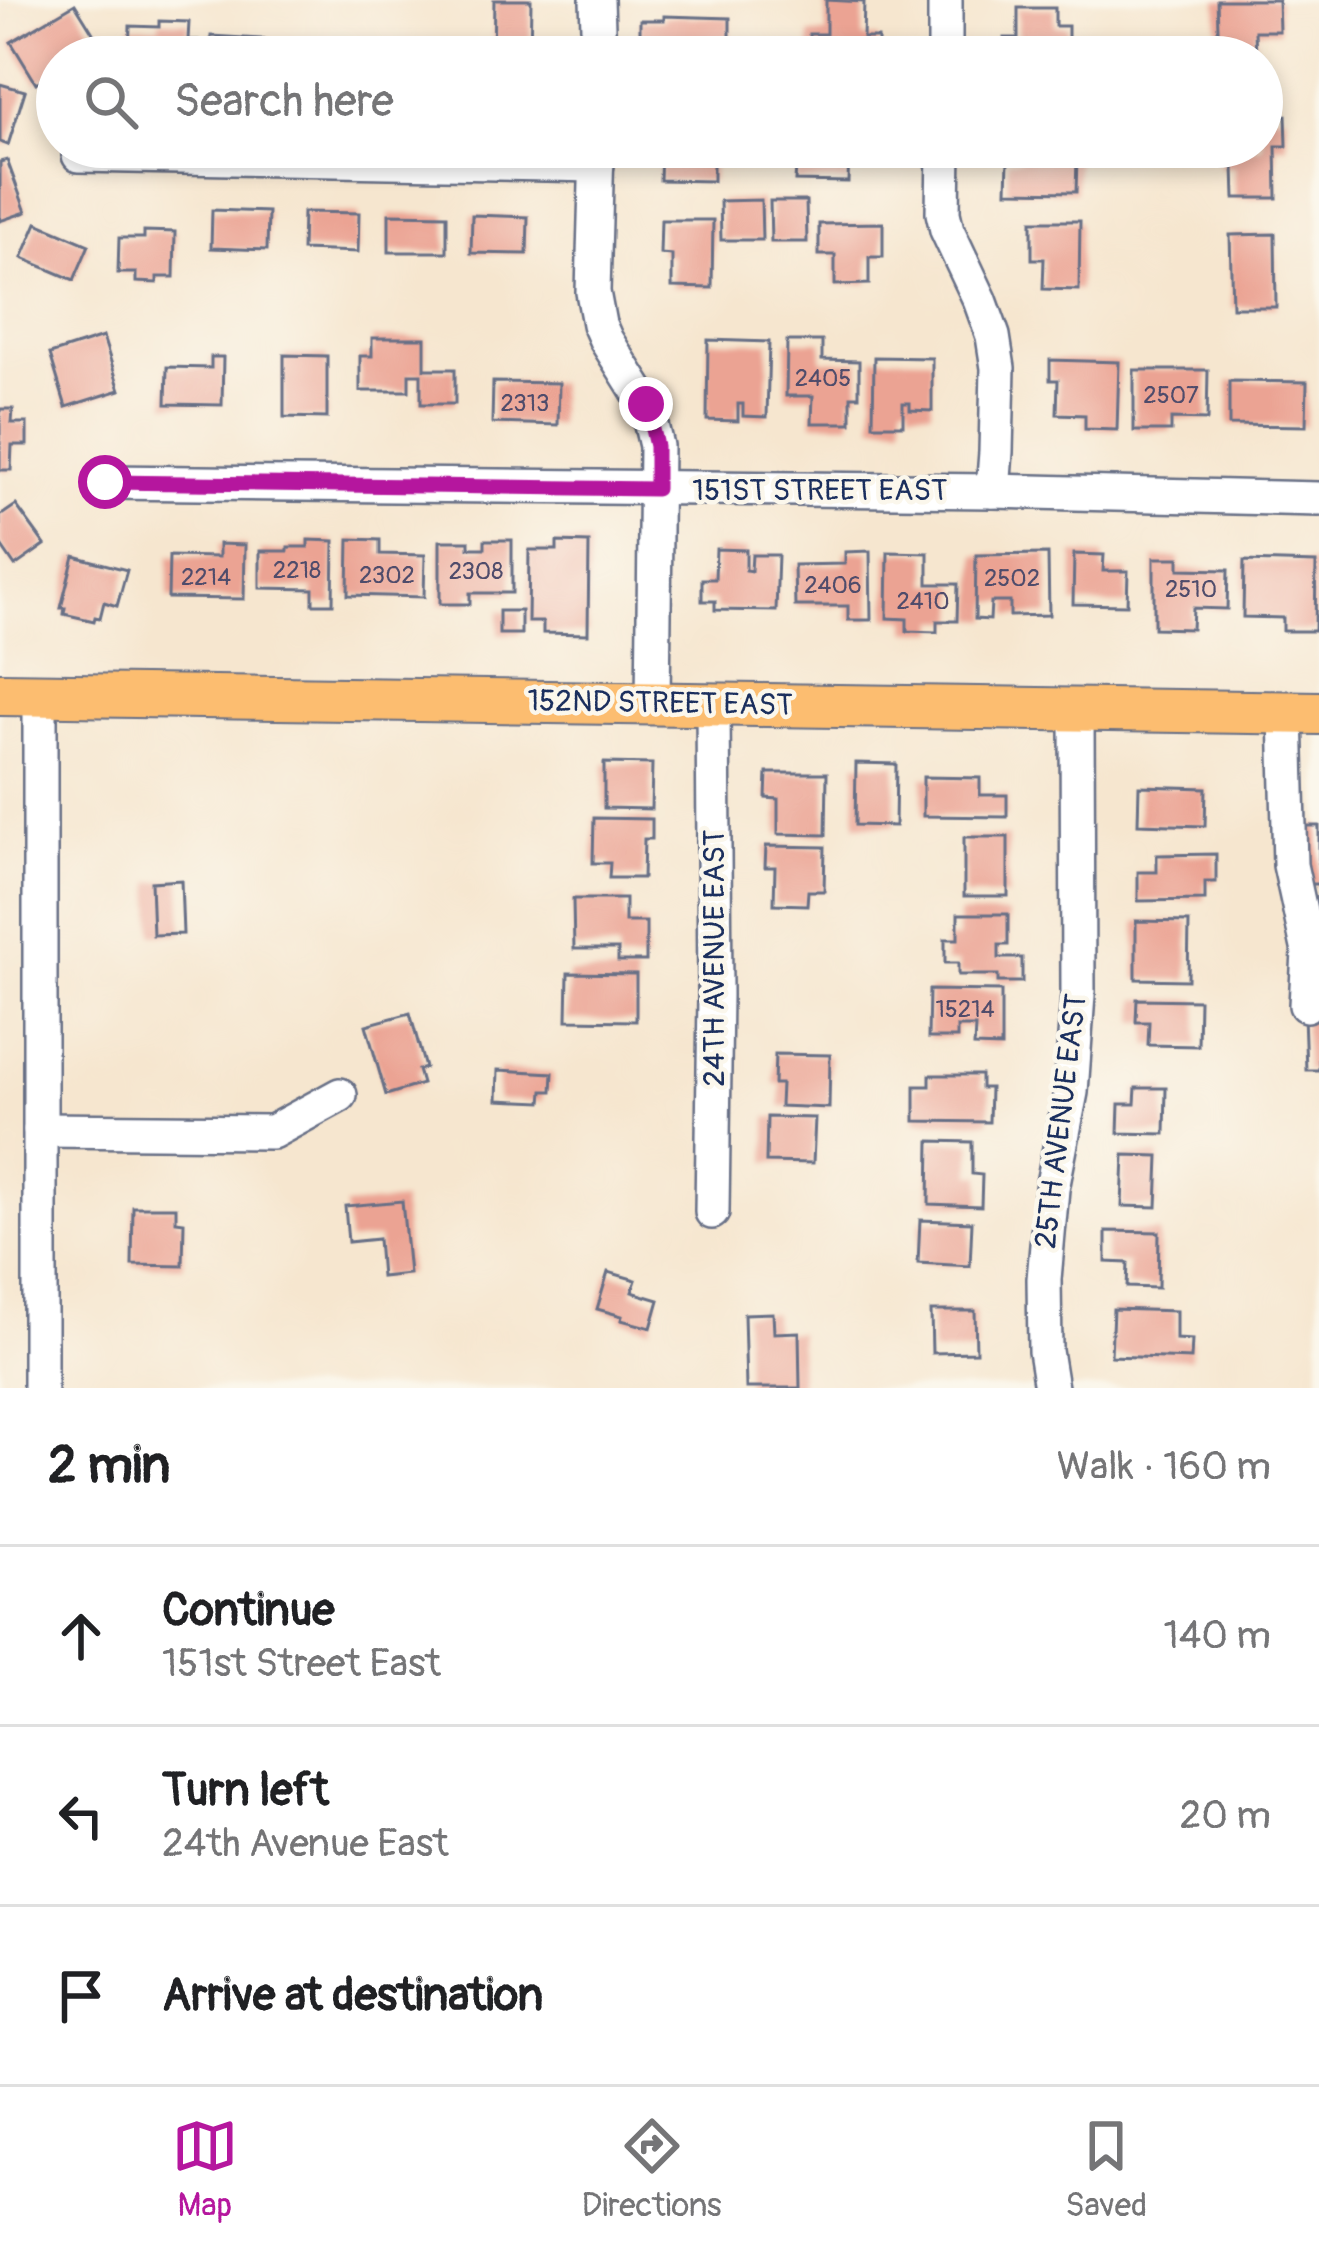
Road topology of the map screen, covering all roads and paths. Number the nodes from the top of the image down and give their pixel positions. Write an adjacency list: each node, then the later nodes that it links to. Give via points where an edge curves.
1 (597, 0): 3 (street)
2 (945, 0): 4 (street)
3 (600, 36)
4 (945, 36)
5 (597, 168): 8 (street, via 593,292 606,340 646,404)
6 (944, 168): 9 (street, via 947,230 980,300 998,368)
7 (105, 482): 8 (street, 151ST STREET EAST)
8 (656, 489): 9 (street, 151ST STREET EAST); 12 (street)
9 (993, 491): 10 (street, 151ST STREET EAST)
10 (1319, 499)
11 (20, 694): 12 (main road, 152ND STREET EAST); 18 (street)
12 (653, 701): 13 (main road, 152ND STREET EAST)
13 (713, 704): 14 (main road, 152ND STREET EAST); 19 (street, 24TH AVENUE EAST)
14 (1077, 710): 15 (main road, 152ND STREET EAST); 21 (street, 25TH AVENUE EAST, via 1076,1028 1044,1279)
15 (1303, 713): 16 (street, via 1290,865 1309,952)
16 (1306, 1005)
17 (340, 1095): 18 (street, via 272,1132)
18 (40, 1130): 20 (street)
19 (712, 1212)
20 (40, 1388)
21 (1051, 1388)

